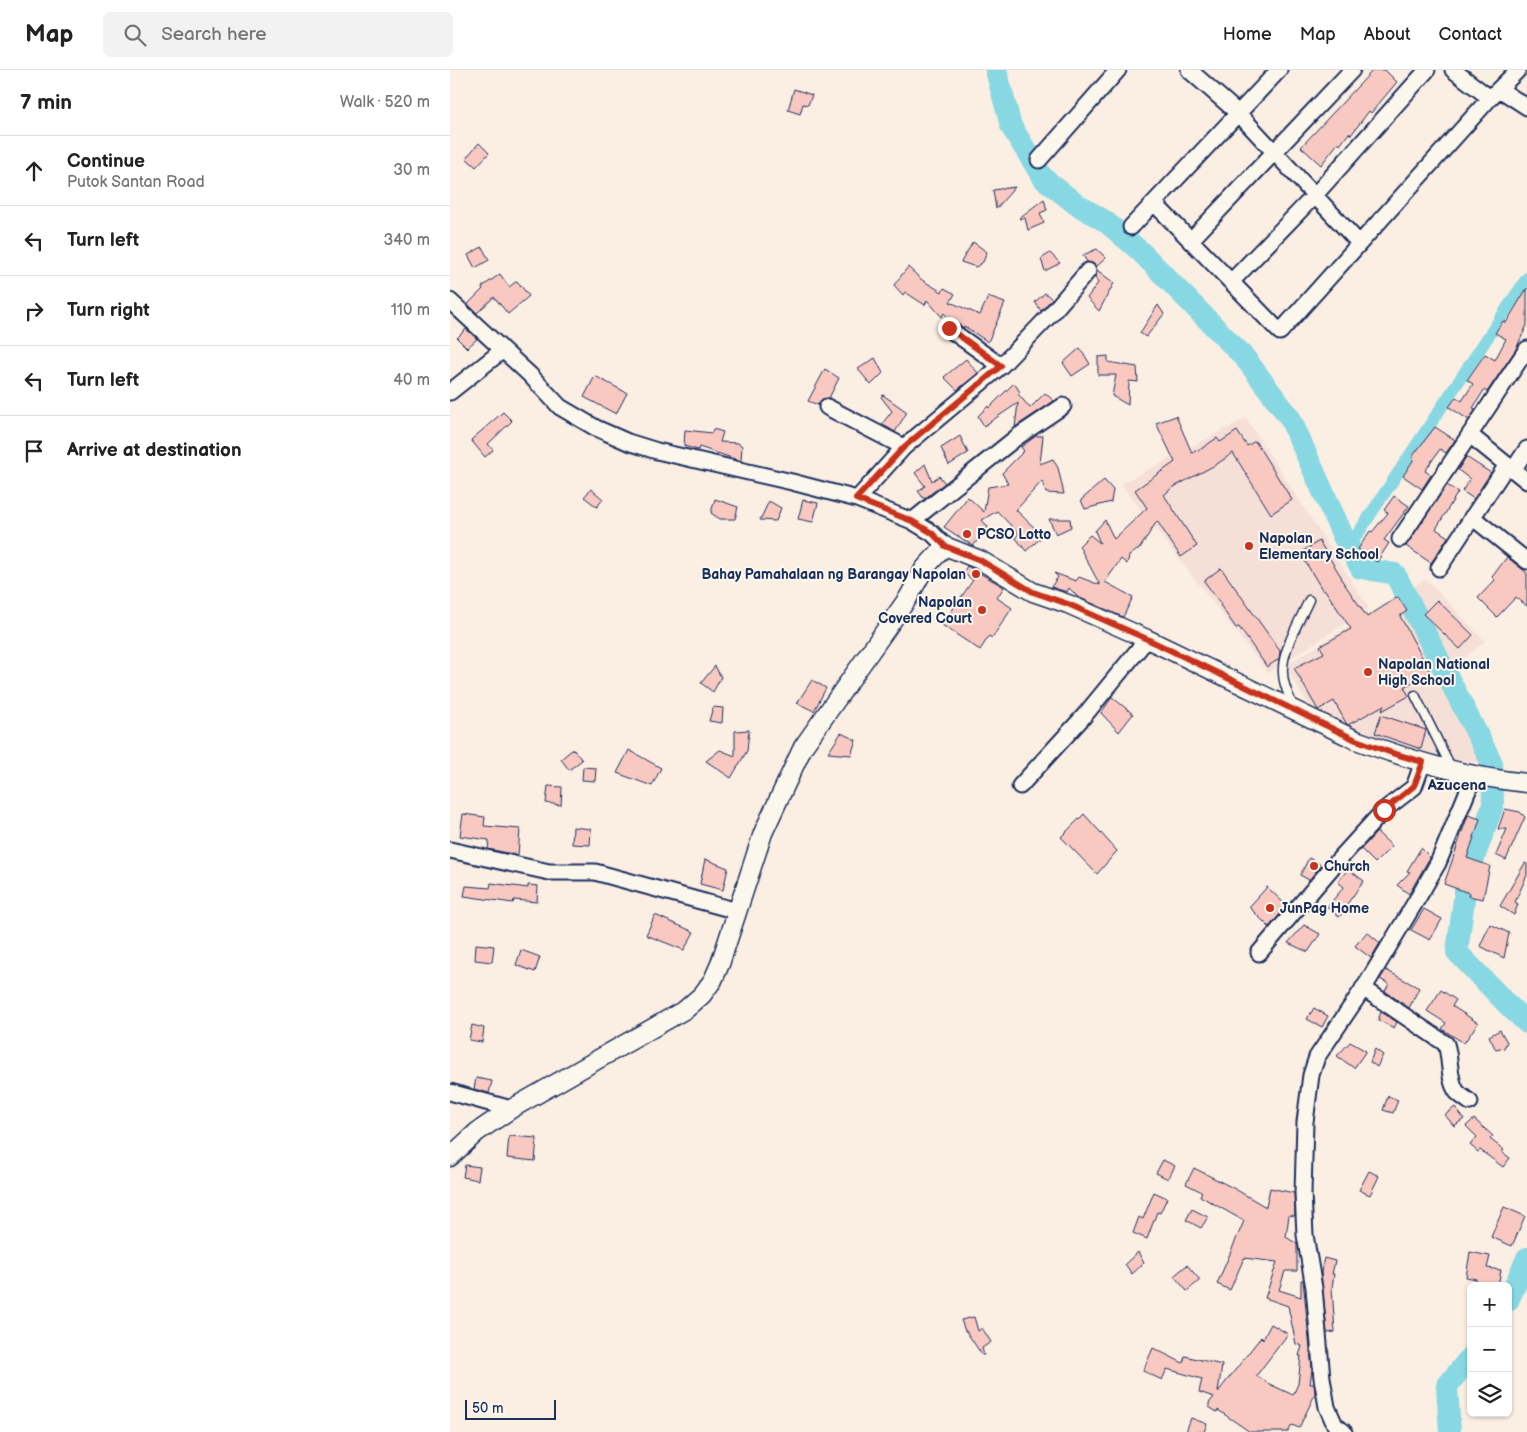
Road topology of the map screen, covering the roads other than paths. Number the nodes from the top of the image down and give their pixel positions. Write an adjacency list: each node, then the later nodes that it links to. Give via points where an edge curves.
1 (1118, 70): 12 (street)
2 (1189, 70): 10 (street)
3 (1279, 70): 10 (street)
4 (1352, 70): 11 (street)
5 (1427, 70): 13 (street)
6 (1453, 70): 8 (street)
7 (1518, 70): 8 (street)
8 (1495, 94): 9 (street); 17 (street)
9 (1527, 107)
10 (1238, 114): 11 (street); 14 (street)
11 (1274, 152): 13 (street); 16 (street)
12 (1039, 160)
13 (1315, 195): 17 (street); 19 (street)
14 (1154, 204): 15 (street); 16 (street)
15 (1131, 227)
16 (1190, 241): 19 (street)
17 (1360, 243): 19 (street, via 1280,332)
18 (1088, 270): 24 (street)
19 (1231, 282)
20 (450, 302): 23 (street)
21 (949, 328): 24 (street)
22 (1527, 349): 28 (street)
23 (503, 350): 25 (street); 33 (street, via 560,407 628,442)
24 (1001, 366): 29 (street)
25 (450, 392)
26 (1063, 406): 35 (street)
27 (827, 408): 29 (street)
28 (1470, 435): 31 (street); 36 (street)
29 (904, 447): 33 (street)
30 (1527, 449): 31 (street)
31 (1510, 467): 32 (street); 34 (street)
32 (1527, 481)
33 (856, 499): 35 (street)
34 (1472, 517): 38 (street); 39 (street)
35 (912, 521): 37 (street, via 932,533)
36 (1400, 539)
37 (945, 546): 41 (street, via 980,560 1033,592); 50 (street, via 924,569 908,598 803,747 763,833)
38 (1527, 561)
39 (1439, 568)
40 (1308, 600): 43 (lane, via 1282,667 1285,686)
41 (1147, 639): 43 (street); 48 (street, via 1084,716)
42 (1415, 695): 45 (lane)
43 (1295, 710): 44 (street, via 1356,740)
44 (1423, 762): 45 (street); 51 (street, via 1414,786 1384,810)
45 (1453, 771): 46 (street)
46 (1482, 777): 47 (street); 52 (street, via 1438,863)
47 (1527, 783)
48 (1020, 786)
49 (450, 850): 50 (street, via 549,872 595,872)
50 (737, 911): 55 (street, via 713,980 686,1009)
51 (1259, 953)
52 (1363, 988): 54 (street, via 1446,1044 1453,1083 1458,1093); 57 (street, via 1317,1057 1311,1075 1305,1122 1305,1235 1317,1314 1322,1378 1327,1407 1335,1425)
53 (450, 1092): 55 (street)
54 (1470, 1102)
55 (511, 1109): 56 (street, via 477,1132)
56 (450, 1157)
57 (1344, 1432)

